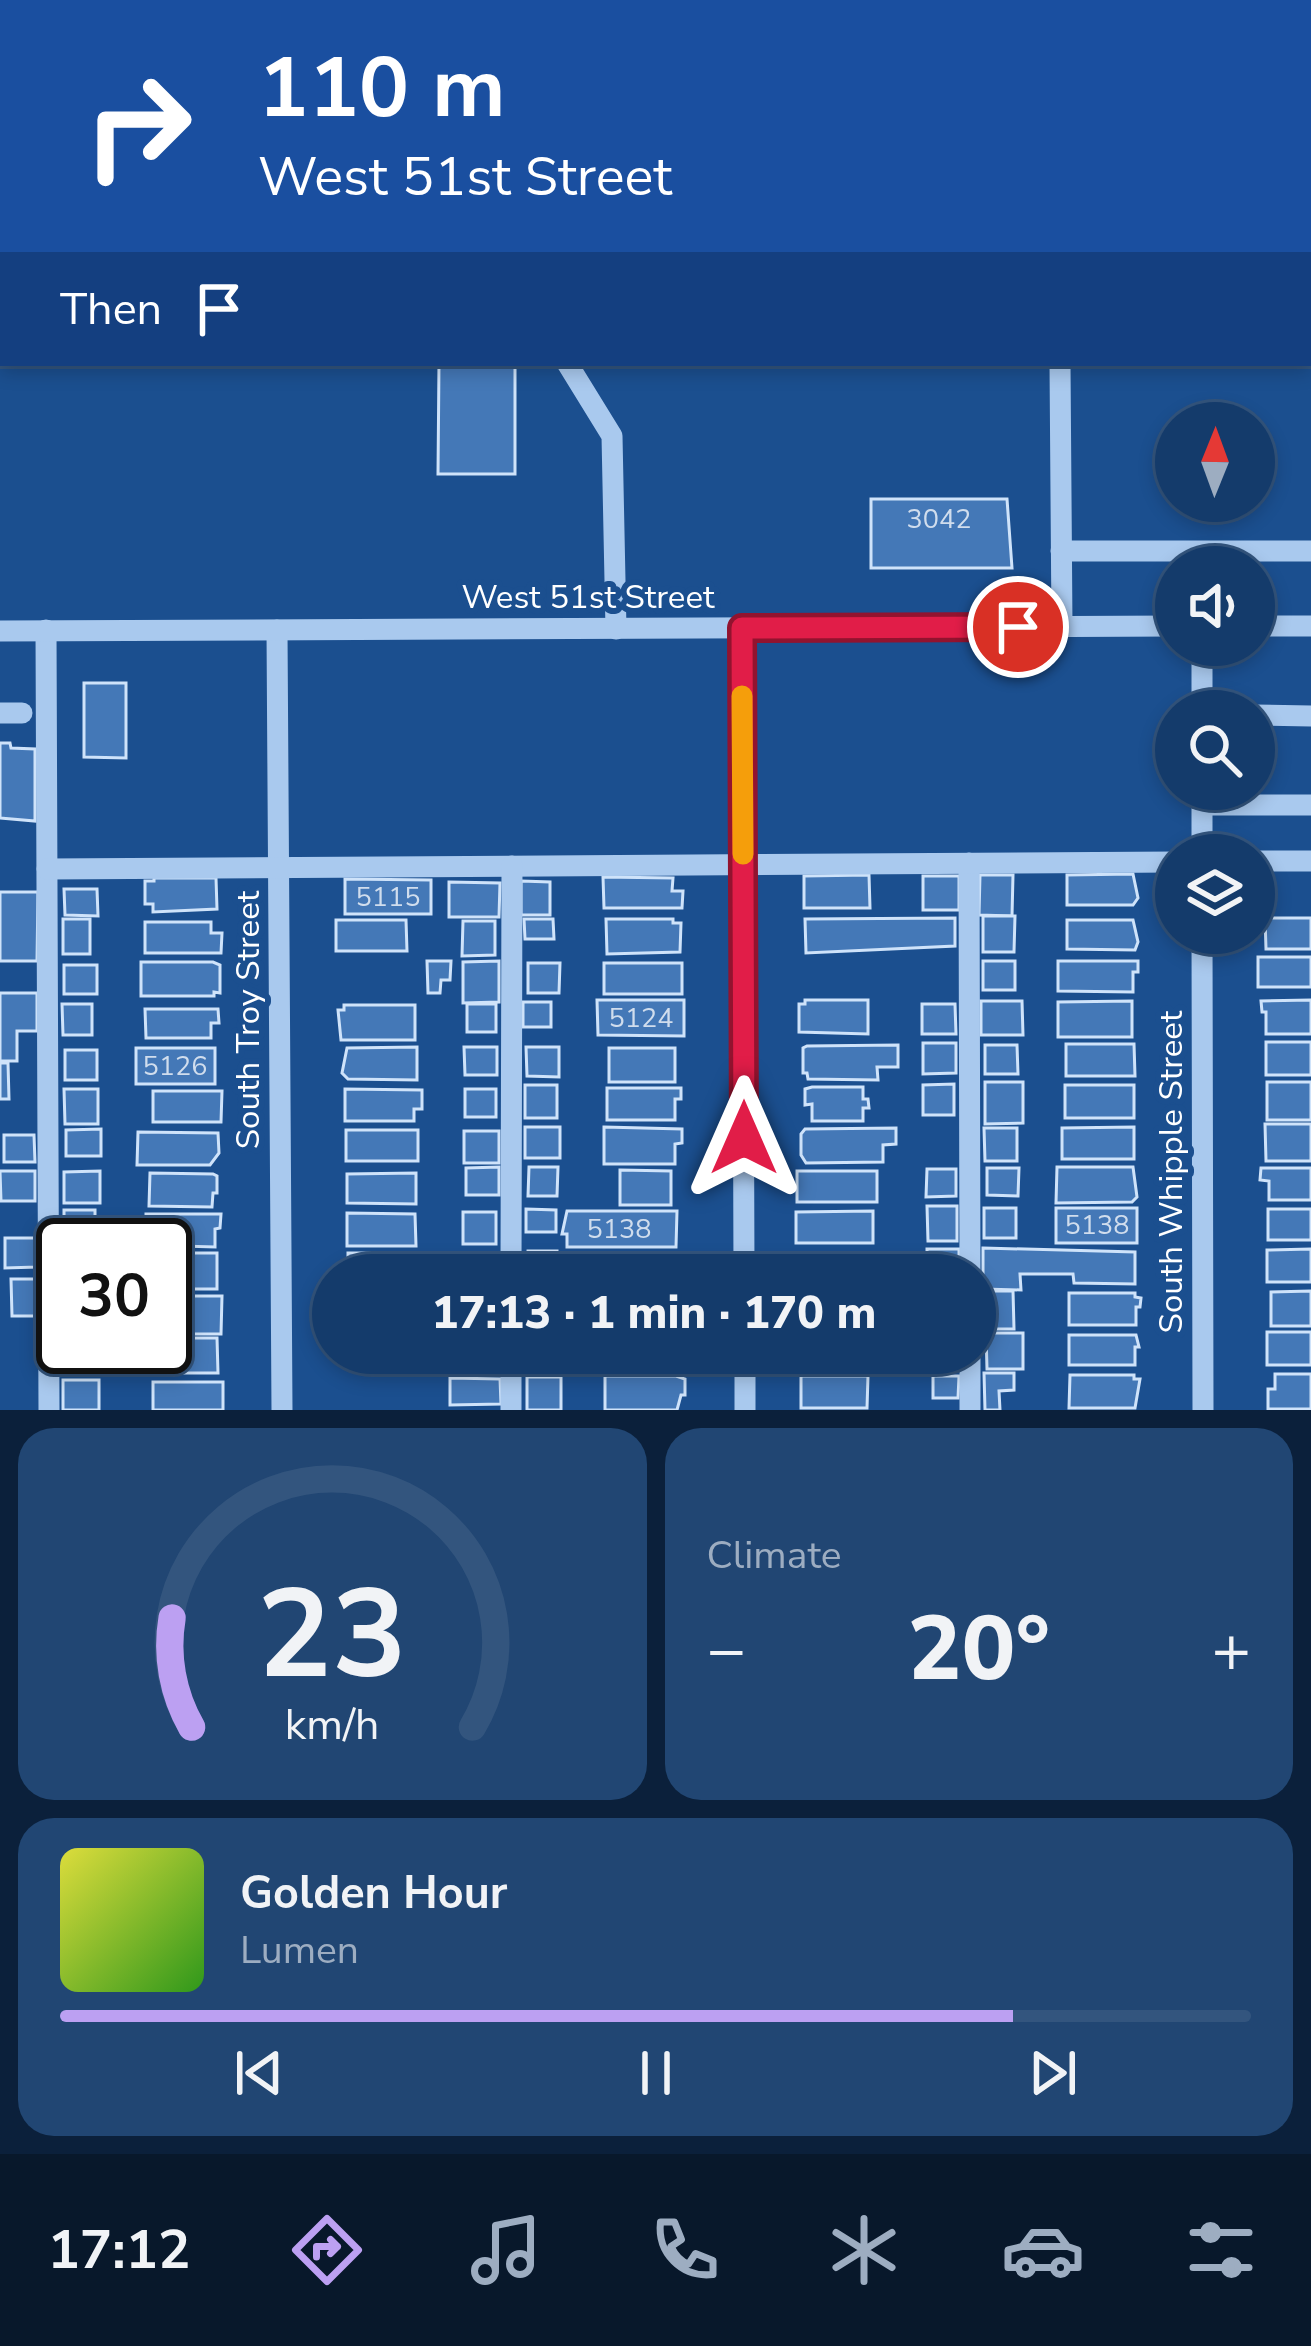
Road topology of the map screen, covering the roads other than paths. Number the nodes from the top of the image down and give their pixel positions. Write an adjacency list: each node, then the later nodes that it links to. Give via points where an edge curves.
1 (569, 366): 10 (street, via 612,436)
2 (1060, 366): 3 (street)
3 (1061, 551): 4 (street); 8 (street)
4 (1311, 551)
5 (1155, 626): 8 (street, West 51st Street)
6 (1275, 626): 7 (street)
7 (1311, 626)
8 (1062, 627): 9 (street, West 51st Street)
9 (742, 628): 10 (street, West 51st Street); 22 (street)
10 (616, 629): 12 (street, West 51st Street)
11 (46, 630): 12 (street, West 51st Street); 13 (street, West 51st Street); 25 (street)
12 (278, 630): 24 (street, South Troy Street)
13 (0, 631)
14 (1275, 716): 15 (street)
15 (1311, 716)
16 (1275, 802): 17 (street)
17 (1311, 805)
18 (1275, 861): 19 (street)
19 (1311, 861)
20 (1155, 862): 21 (street)
21 (969, 863): 22 (street); 29 (street)
22 (743, 864): 23 (street); 28 (street)
23 (512, 866): 24 (street); 27 (street)
24 (279, 867): 25 (street); 34 (street, South Troy Street)
25 (47, 868): 33 (street)
26 (1202, 954): 38 (street, South Whipple Street)
27 (511, 1254)
28 (745, 1254)
29 (970, 1254)
30 (511, 1374): 35 (street)
31 (745, 1374): 36 (street)
32 (970, 1374): 37 (street)
33 (49, 1410)
34 (282, 1410)
35 (511, 1410)
36 (745, 1410)
37 (970, 1410)
38 (1204, 1410)

